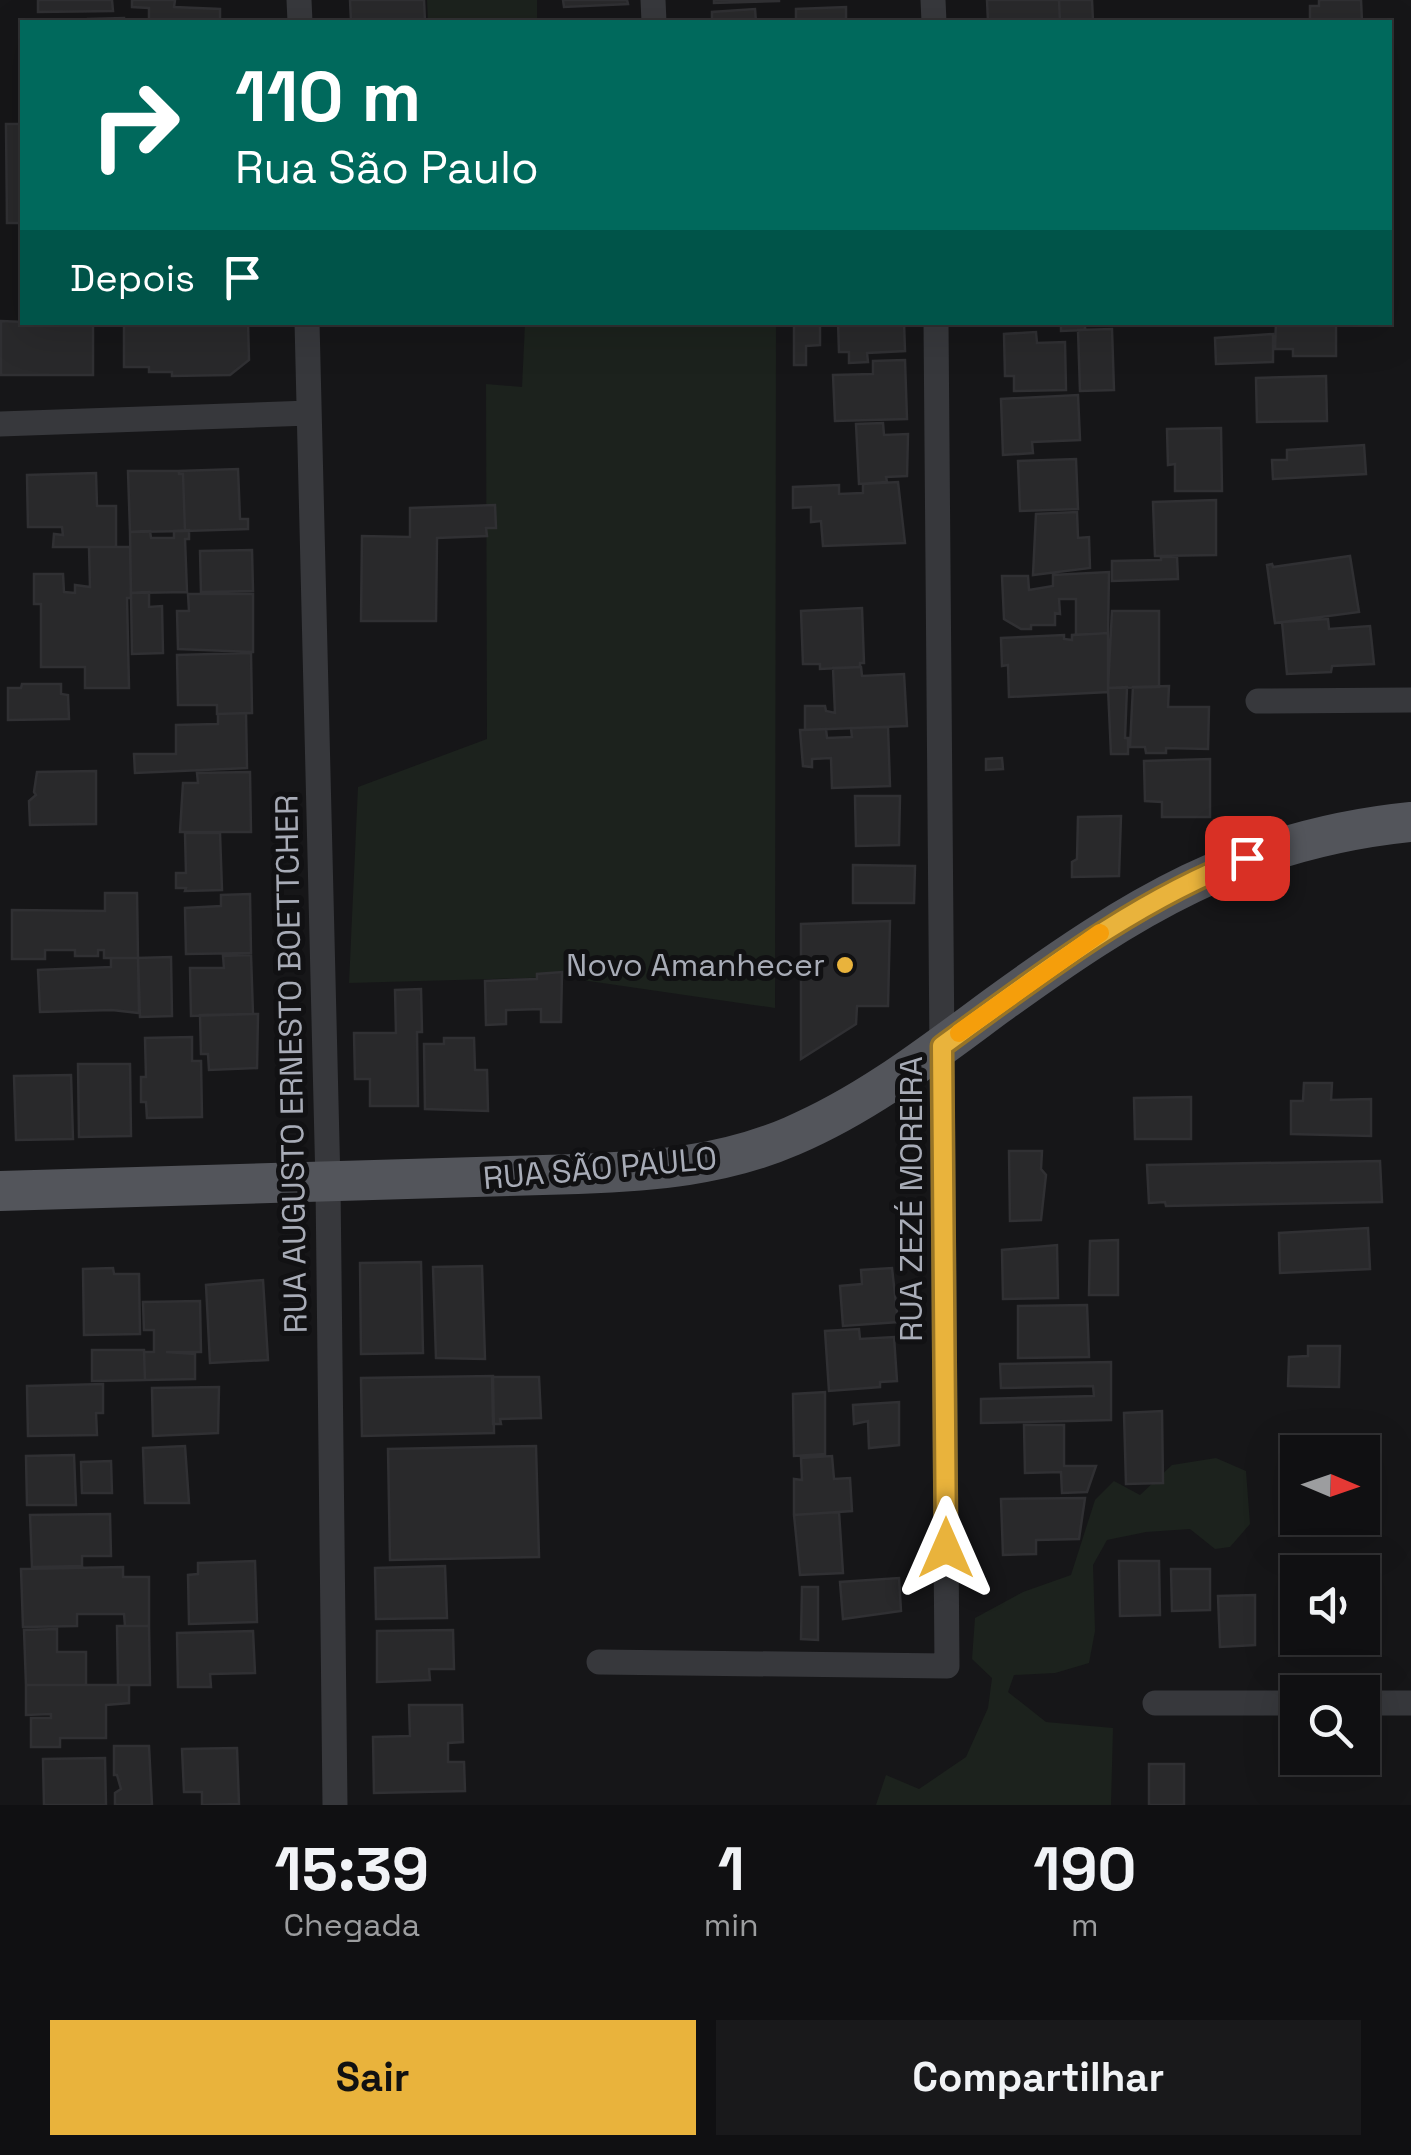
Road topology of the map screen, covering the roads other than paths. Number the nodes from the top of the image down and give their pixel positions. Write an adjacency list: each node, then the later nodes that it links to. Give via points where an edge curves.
1 (307, 325): 3 (street, RUA AUGUSTO ERNESTO BOETTCHER)
2 (936, 325): 8 (street, RUA ZEZÉ MOREIRA)
3 (310, 413): 4 (street); 9 (street, RUA AUGUSTO ERNESTO BOETTCHER)
4 (0, 424)
5 (1411, 700): 6 (street)
6 (1258, 701)
7 (1411, 822): 8 (main road, RUA SÃO PAULO, via 1273,848 1174,889 1092,938)
8 (942, 1046): 9 (main road, RUA SÃO PAULO, via 840,1114 702,1164); 11 (street, RUA ZEZÉ MOREIRA, via 947,1666)
9 (328, 1184): 10 (main road, RUA SÃO PAULO); 16 (street, RUA AUGUSTO ERNESTO BOETTCHER)
10 (0, 1191)
11 (599, 1662)
12 (1156, 1703): 13 (street)
13 (1280, 1703)
14 (1380, 1703): 15 (street)
15 (1411, 1703)
16 (336, 1805)

